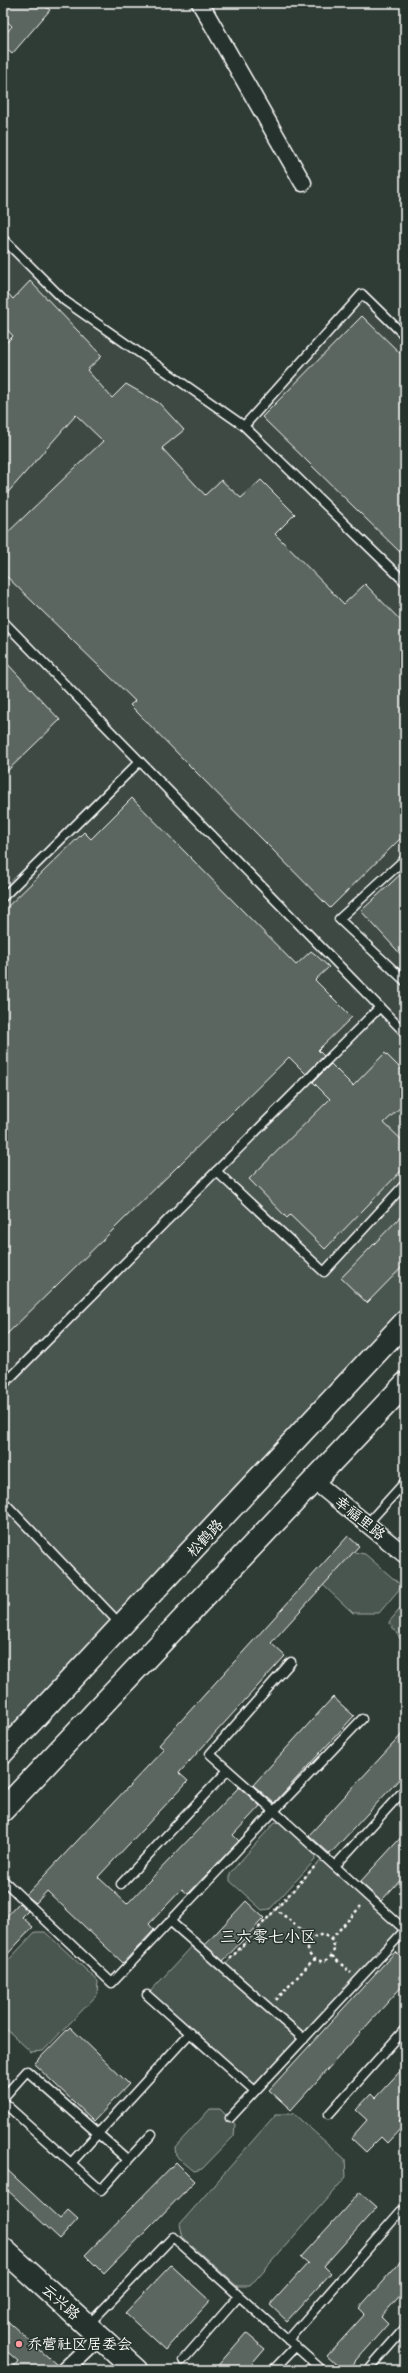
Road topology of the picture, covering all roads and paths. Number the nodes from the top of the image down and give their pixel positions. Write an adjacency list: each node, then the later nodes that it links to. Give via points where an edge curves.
1 (200, 3): 2 (street)
2 (303, 183)
3 (3, 239): 5 (lane, via 65,302)
4 (405, 336): 5 (lane, via 362,294)
5 (244, 426): 6 (lane)
6 (405, 582)
7 (3, 621): 8 (lane)
8 (140, 761): 10 (lane); 12 (lane)
9 (405, 860): 11 (lane, via 340,919)
10 (3, 897)
11 (405, 981)
12 (380, 1007): 13 (lane); 14 (lane)
13 (405, 1032)
14 (216, 1171): 15 (lane, via 324,1272); 18 (lane)
15 (405, 1184)
16 (405, 1322): 24 (main road, 松鹤路)
17 (405, 1384): 19 (main road)
18 (3, 1385)
19 (314, 1481): 22 (street, 幸福里路); 30 (main road)
20 (405, 1482): 22 (lane)
21 (3, 1501): 24 (lane)
22 (367, 1524): 23 (street, 幸福里路)
23 (405, 1555)
24 (123, 1626): 27 (main road, 松鹤路)
25 (291, 1662): 28 (lane, via 210,1754)
26 (362, 1719): 31 (lane)
27 (3, 1752)
28 (228, 1770): 31 (lane); 35 (lane)
29 (405, 1790): 33 (lane)
30 (3, 1810)
31 (274, 1811): 32 (lane); 38 (lane)
32 (324, 1857): 33 (lane); 37 (path)
33 (335, 1866): 36 (lane)
34 (3, 1880): 38 (lane, via 112,1983)
35 (121, 1884)
36 (369, 1897): 39 (lane); 41 (path)
37 (276, 1909): 40 (path); 44 (path)
38 (170, 1921): 44 (lane)
39 (405, 1930): 45 (lane)
40 (311, 1938): 41 (path, via 320,1934); 43 (path, via 307,1950)
41 (331, 1939): 42 (path, via 334,1947)
42 (332, 1956): 43 (path, via 324,1961); 45 (path)
43 (314, 1959): 47 (path)
44 (223, 1967): 47 (lane)
45 (358, 1980): 50 (lane)
46 (147, 1995): 49 (lane)
47 (269, 2008): 50 (lane)
48 (405, 2029): 54 (lane)
49 (190, 2033): 51 (lane); 56 (lane)
50 (304, 2039): 51 (lane)
51 (255, 2091): 55 (lane)
52 (3, 2098): 56 (lane, via 27,2071)
53 (3, 2102): 59 (lane)
54 (329, 2114)
55 (230, 2118)
56 (98, 2134): 58 (lane); 59 (lane)
57 (152, 2134): 58 (lane)
58 (128, 2160): 59 (lane, via 101,2190)
59 (71, 2163)
60 (401, 2211): 65 (lane)
61 (3, 2249): 64 (main road, 云兴路)
62 (239, 2296): 64 (lane, via 173,2236); 65 (lane); 67 (lane)
63 (405, 2328): 72 (lane)
64 (94, 2332): 68 (street); 69 (main road, 云兴路)
65 (288, 2340): 66 (lane)
66 (296, 2346): 70 (lane); 71 (lane)
67 (183, 2360)
68 (65, 2370)
69 (136, 2370)
70 (273, 2370)
71 (322, 2370)
72 (368, 2370)

